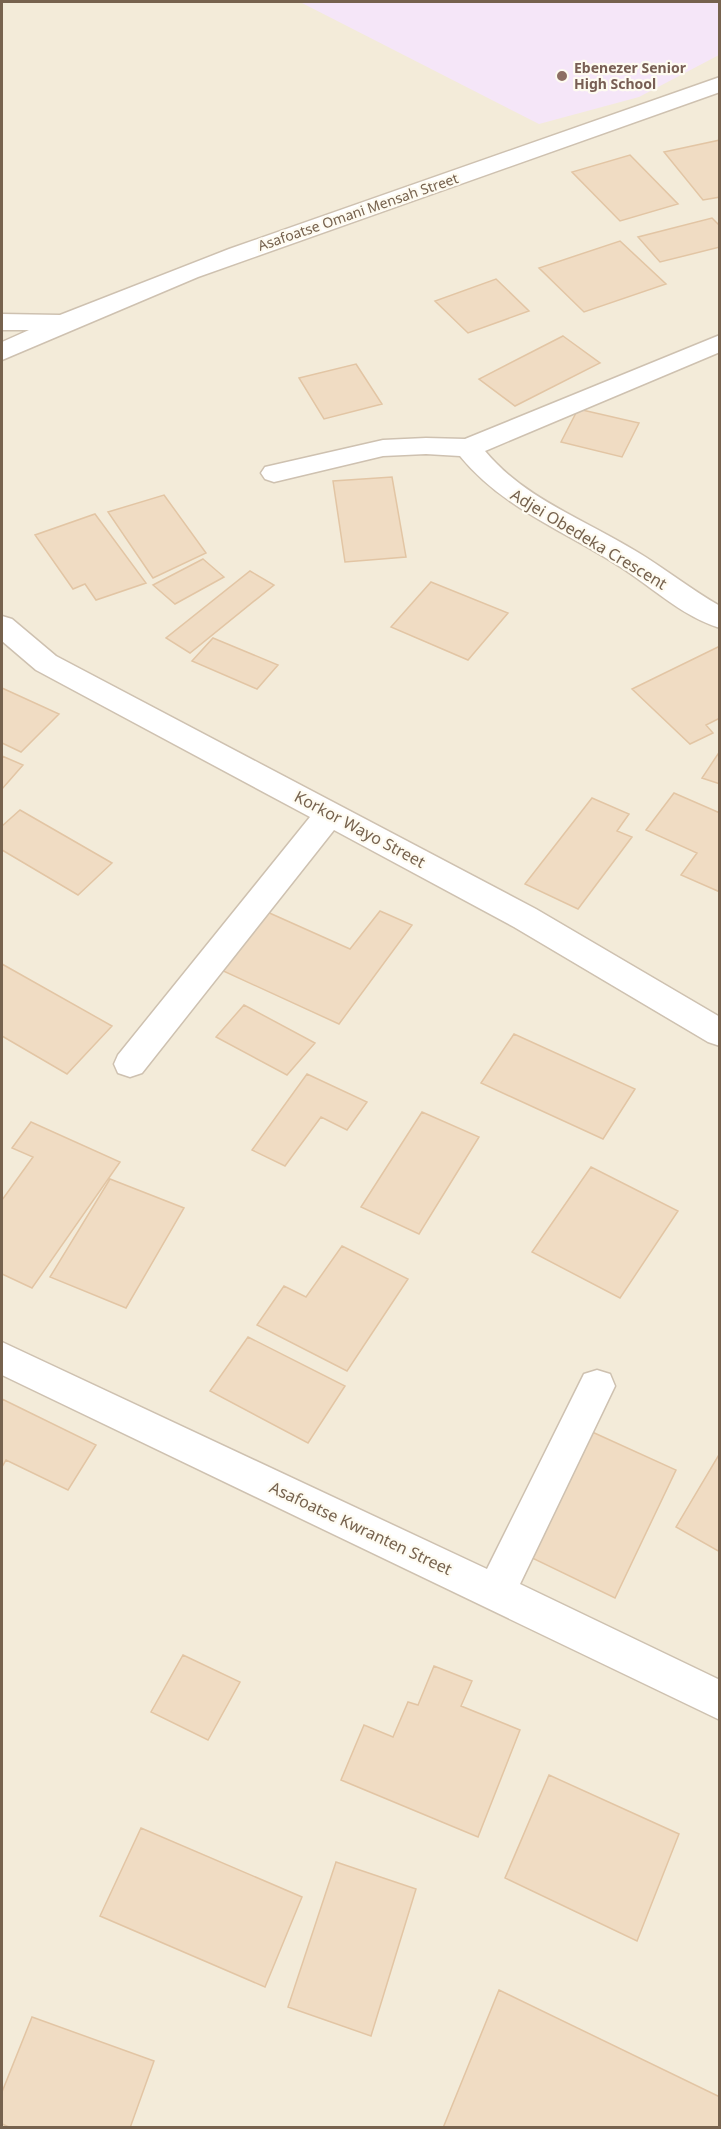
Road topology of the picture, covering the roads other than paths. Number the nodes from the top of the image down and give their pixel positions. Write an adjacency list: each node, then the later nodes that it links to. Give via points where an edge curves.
1 (720, 84): 3 (street, Asafoatse Omani Mensah Street, via 262,245)
2 (2, 322): 3 (street)
3 (63, 322): 5 (street, Asafoatse Omani Mensah Street)
4 (720, 343): 6 (street)
5 (2, 352)
6 (468, 448): 7 (street, via 383,448); 8 (street, Adjei Obedeka Crescent, via 503,488 625,557)
7 (274, 474)
8 (720, 618)
9 (2, 626): 10 (street, Korkor Wayo Street, via 46,663)
10 (330, 813): 11 (street, Korkor Wayo Street, via 525,918); 12 (street)
11 (720, 1033)
12 (130, 1064)
13 (2, 1358): 15 (street, Asafoatse Kwranten Street)
14 (597, 1386): 15 (street)
15 (496, 1592): 16 (street, Asafoatse Kwranten Street)
16 (720, 1701)

